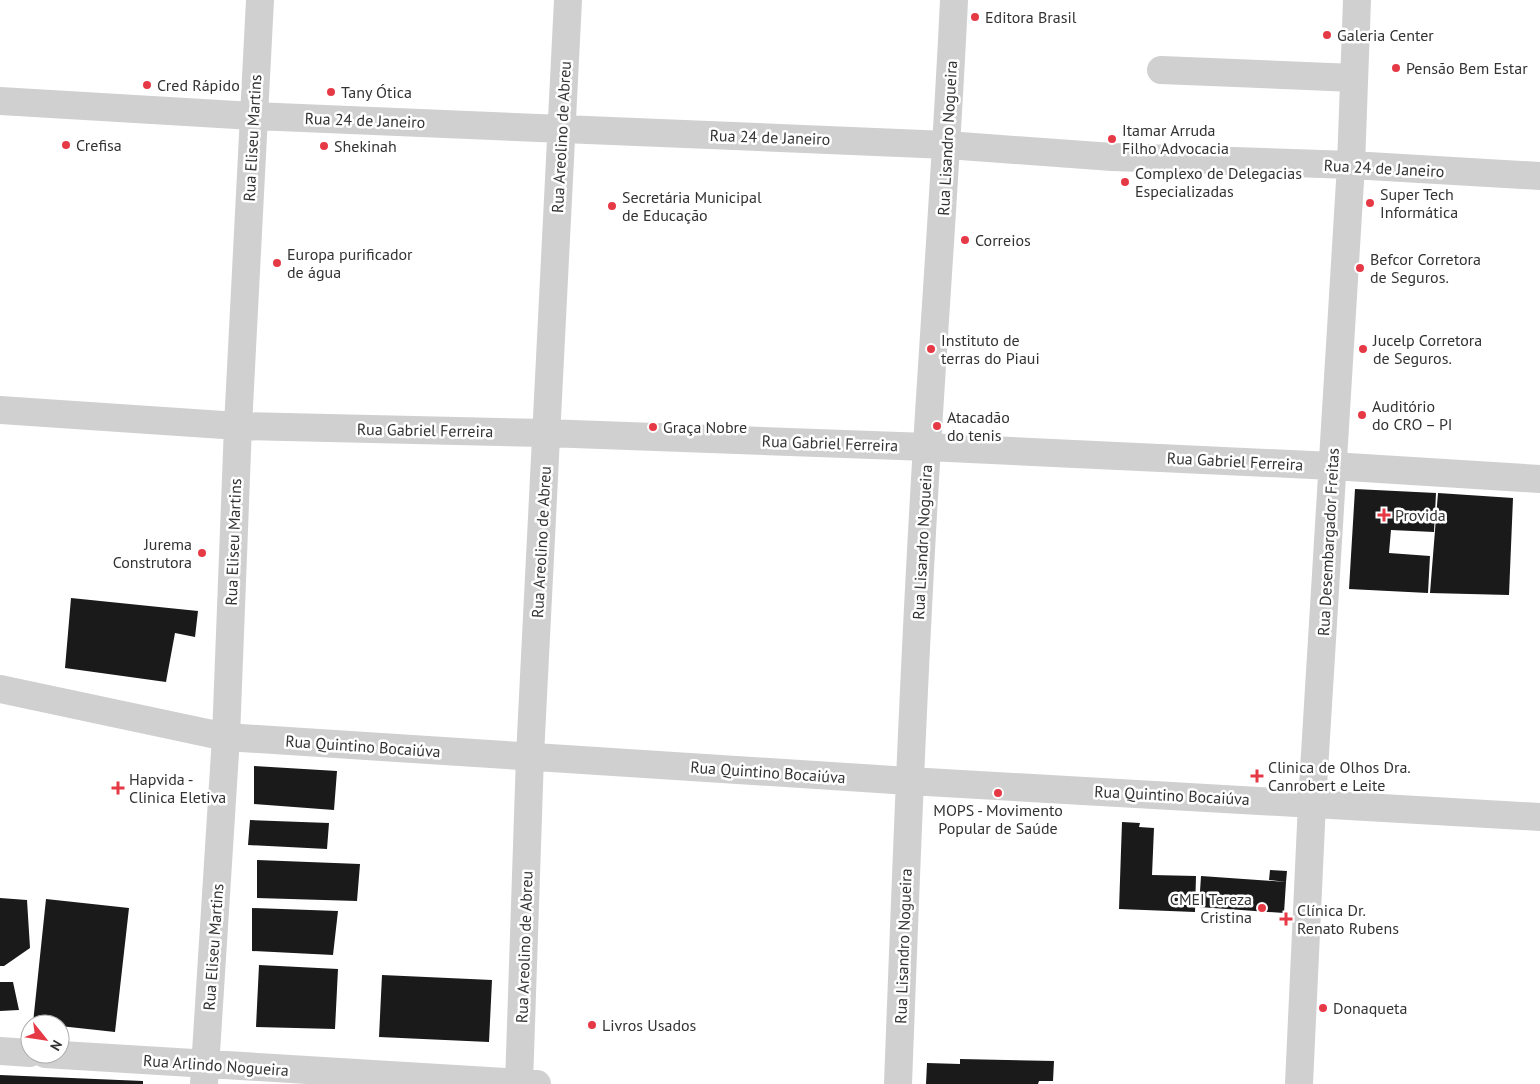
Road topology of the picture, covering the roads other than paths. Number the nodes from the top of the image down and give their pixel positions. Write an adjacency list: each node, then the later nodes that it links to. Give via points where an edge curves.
1 (260, 0): 8 (street, Rua Eliseu Martins)
2 (568, 0): 9 (street, Rua Areolino de Abreu)
3 (954, 0): 10 (street, Rua Lisandro Nogueira)
4 (1357, 0): 6 (street, Rua Desembargador Freitas)
5 (1161, 70): 6 (street)
6 (1354, 78): 11 (street, Rua Desembargador Freitas)
7 (0, 101): 8 (street, Rua 24 de Janeiro)
8 (253, 116): 9 (street, Rua 24 de Janeiro); 14 (street, Rua Eliseu Martins)
9 (562, 128): 10 (street, Rua 24 de Janeiro); 15 (street, Rua Areolino de Abreu)
10 (948, 144): 11 (street, Rua 24 de Janeiro, via 1112,157); 16 (street, Rua Lisandro Nogueira)
11 (1351, 165): 12 (street, Rua 24 de Janeiro); 17 (street, Rua Desembargador Freitas)
12 (1540, 176)
13 (0, 410): 14 (street, Rua Gabriel Ferreira)
14 (238, 426): 15 (street, Rua Gabriel Ferreira); 20 (street, Rua Eliseu Martins)
15 (546, 433): 16 (street, Rua Gabriel Ferreira); 21 (street, Rua Areolino de Abreu)
16 (927, 447): 17 (street, Rua Gabriel Ferreira); 22 (street, Rua Lisandro Nogueira)
17 (1332, 466): 18 (street, Rua Gabriel Ferreira); 23 (street, Rua Desembargador Freitas)
18 (1540, 479)
19 (0, 689): 20 (street, Rua Quintino Bocaiúva)
20 (226, 737): 21 (street, Rua Quintino Bocaiúva); 28 (street, Rua Eliseu Martins)
21 (530, 756): 22 (street, Rua Quintino Bocaiúva); 29 (street, Rua Areolino de Abreu)
22 (909, 781): 23 (street, Rua Quintino Bocaiúva); 30 (street, Rua Lisandro Nogueira)
23 (1312, 803): 24 (street, Rua Quintino Bocaiúva); 31 (street, Rua Desembargador Freitas)
24 (1540, 817)
25 (0, 1051): 26 (street)
26 (20, 1052)
27 (70, 1057): 28 (street, Rua Arlindo Nogueira)
28 (205, 1074): 29 (street, Rua Arlindo Nogueira)
29 (525, 1084)
30 (898, 1084)
31 (1299, 1084)

